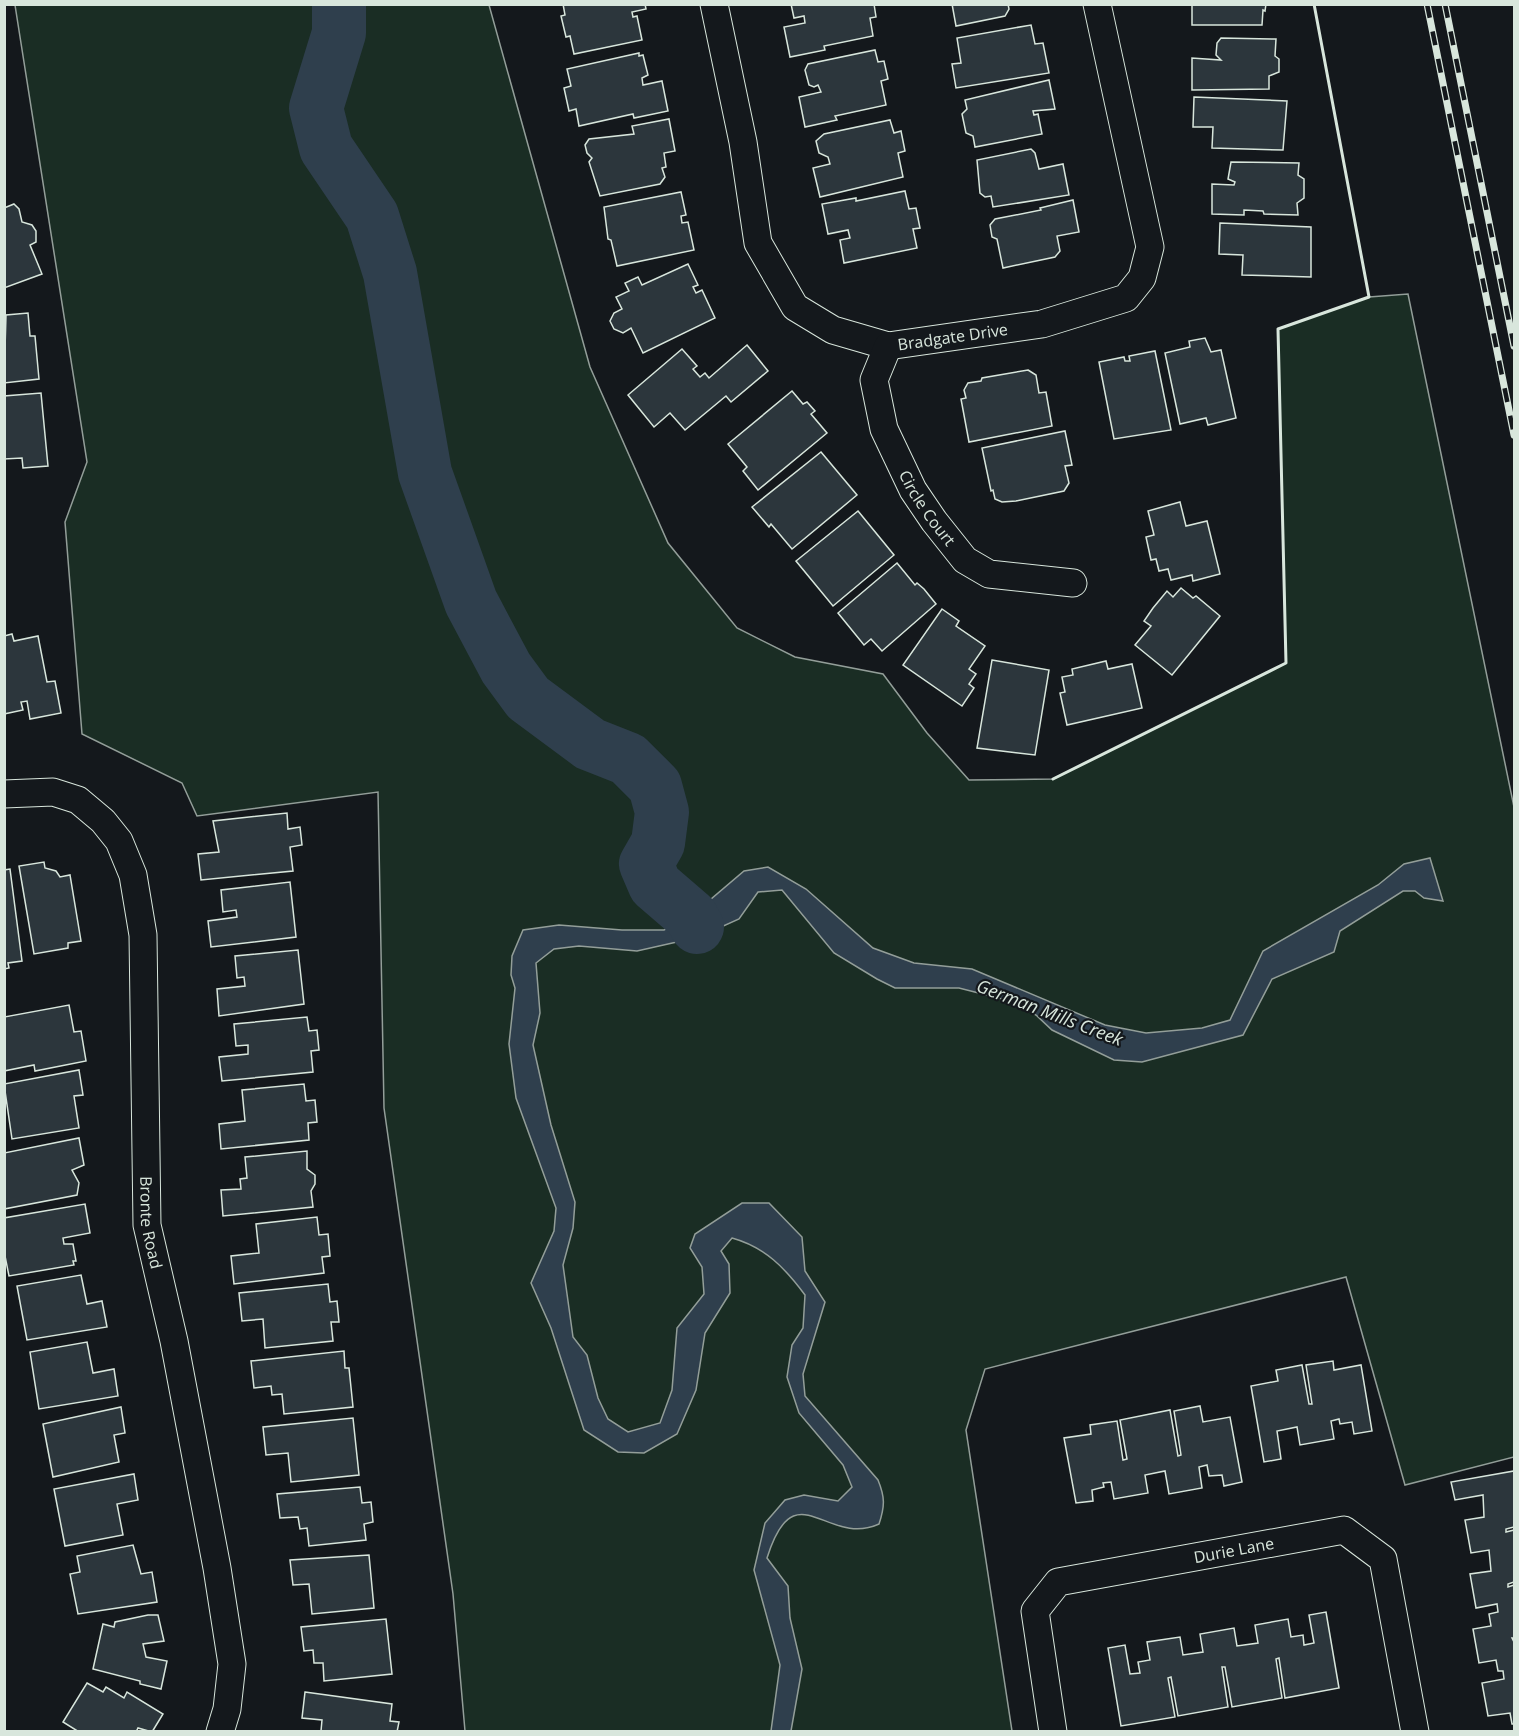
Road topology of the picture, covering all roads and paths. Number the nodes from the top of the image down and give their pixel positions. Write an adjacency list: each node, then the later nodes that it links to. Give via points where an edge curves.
1 (714, 4): 3 (street, Bradgate Drive, via 743,142 758,243 795,307 833,330)
2 (1097, 4): 3 (street, Bradgate Drive, via 1150,247 1142,278 1126,298 1042,324)
3 (888, 346): 4 (street, Circle Court, via 874,380 884,429 913,490 953,545 965,560 989,574)
4 (1073, 583)
5 (4, 794): 6 (street, Bronte Road, via 52,792 78,800 103,821 118,841 133,875 143,935 147,1225 218,1568 232,1664 227,1709)
6 (220, 1731)
7 (1053, 1731): 8 (street, Durie Lane, via 1035,1611 1058,1582 1344,1530 1383,1559)
8 (1415, 1731)

